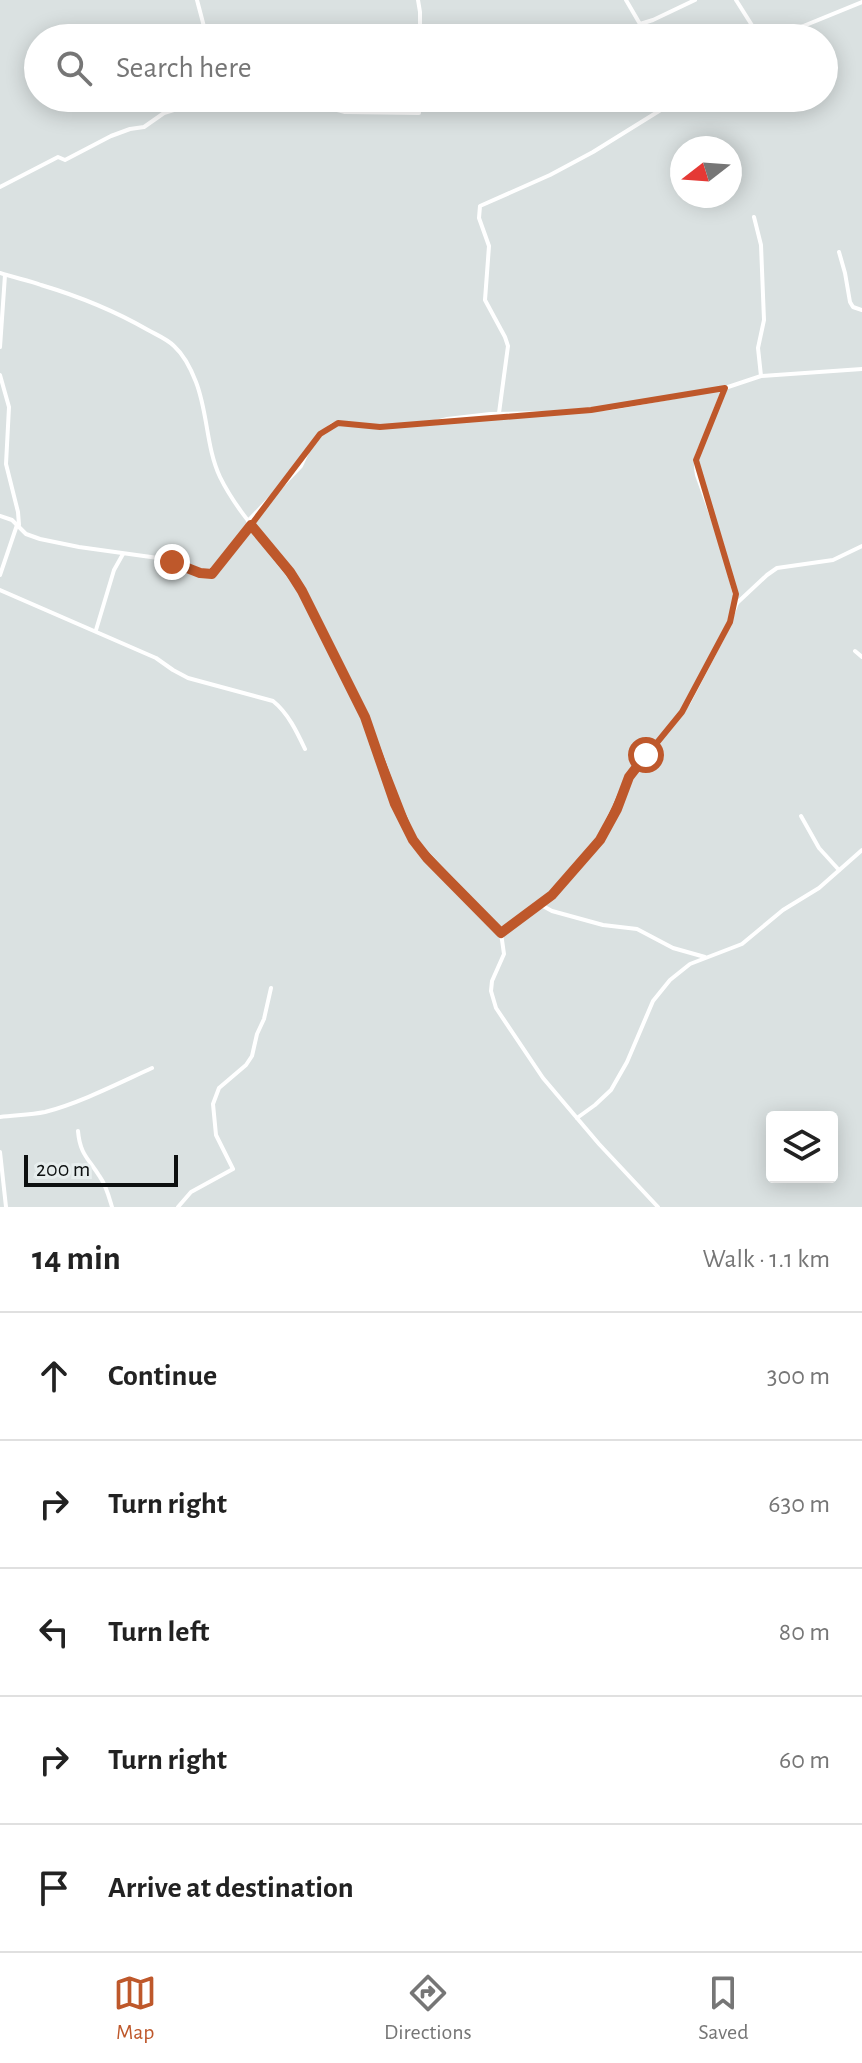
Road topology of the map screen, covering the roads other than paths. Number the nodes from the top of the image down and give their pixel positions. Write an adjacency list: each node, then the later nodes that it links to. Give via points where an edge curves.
1 (197, 0): 7 (street)
2 (418, 0): 8 (street)
3 (626, 0): 4 (street, via 640,24)
4 (695, 0)
5 (736, 0): 9 (street)
6 (862, 2): 10 (street)
7 (203, 24)
8 (420, 24)
9 (751, 24)
10 (808, 24)
11 (167, 112): 15 (street, via 144,127 111,136 65,160 58,157)
12 (345, 112): 13 (street)
13 (419, 112)
14 (657, 112): 25 (street, via 550,175 480,206 489,246 485,300 508,346)
15 (0, 187)
16 (754, 217): 23 (street, via 761,245)
17 (839, 252): 19 (street, via 850,302)
18 (2, 274): 20 (street); 27 (street, via 119,314 174,346 199,390 217,468)
19 (862, 310)
20 (0, 347)
21 (862, 369): 23 (street)
22 (0, 375): 28 (street, via 9,407 6,464)
23 (761, 376): 24 (street)
24 (725, 388): 25 (street, via 612,408); 33 (street, via 698,448 696,471)
25 (499, 413): 27 (street, via 380,427 332,425)
26 (0, 516): 28 (street)
27 (249, 523): 30 (street, via 209,575); 42 (street, via 302,591 365,717 413,840)
28 (18, 526): 30 (street, via 40,539); 31 (street)
29 (862, 546): 33 (street, via 833,560 777,568)
30 (125, 553): 34 (street, via 117,562)
31 (0, 575)
32 (0, 590): 34 (street)
33 (737, 603): 41 (street, via 689,702 633,771 606,831)
34 (96, 630): 37 (street, via 188,678 273,701)
35 (855, 651): 36 (street)
36 (862, 657)
37 (305, 749)
38 (801, 816): 40 (street)
39 (862, 850): 40 (street)
40 (839, 870): 43 (street, via 742,944)
41 (541, 905): 42 (street); 43 (street, via 603,925 637,929)
42 (501, 933): 47 (street, via 504,954 492,981 493,1002)
43 (707, 958): 47 (street, via 685,968 658,993 611,1090)
44 (271, 988): 50 (street, via 252,1056 219,1088 213,1104 216,1135 233,1169 191,1192)
45 (152, 1068): 46 (street, via 46,1111)
46 (0, 1117)
47 (577, 1118): 54 (street)
48 (78, 1131): 52 (street, via 84,1157 99,1174)
49 (0, 1152): 51 (street)
50 (178, 1206): 53 (street)
51 (6, 1207)
52 (112, 1207)
53 (168, 1207)
54 (658, 1207)

